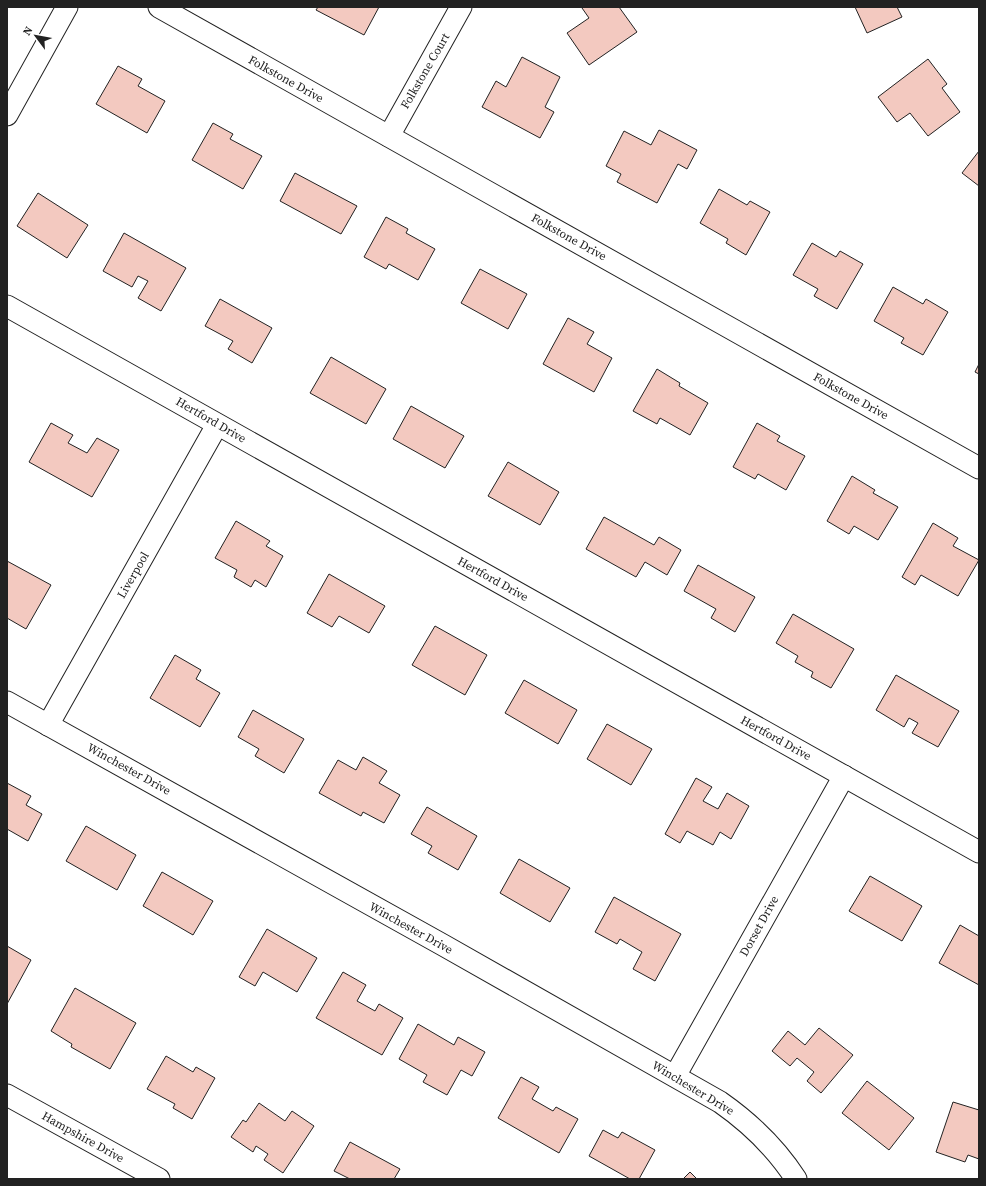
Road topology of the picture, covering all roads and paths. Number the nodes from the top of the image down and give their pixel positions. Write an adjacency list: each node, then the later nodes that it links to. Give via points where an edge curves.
1 (67, 7): 4 (street)
2 (159, 7): 5 (street, Folkstone Drive)
3 (461, 7): 5 (street, Folkstone Court)
4 (7, 115)
5 (389, 136): 8 (street, Folkstone Drive)
6 (7, 306): 7 (street, Hertford Drive)
7 (217, 424): 10 (street, Liverpool); 11 (street, Hertford Drive)
8 (979, 468)
9 (7, 702): 10 (street, Winchester Drive)
10 (48, 725): 13 (street, Winchester Drive)
11 (844, 776): 12 (street, Hertford Drive); 13 (street, Dorset Drive)
12 (979, 852)
13 (675, 1076): 16 (street, Winchester Drive, via 739,1116 775,1151)
14 (7, 1095): 15 (street, Hampshire Drive)
15 (159, 1179)
16 (796, 1179)

